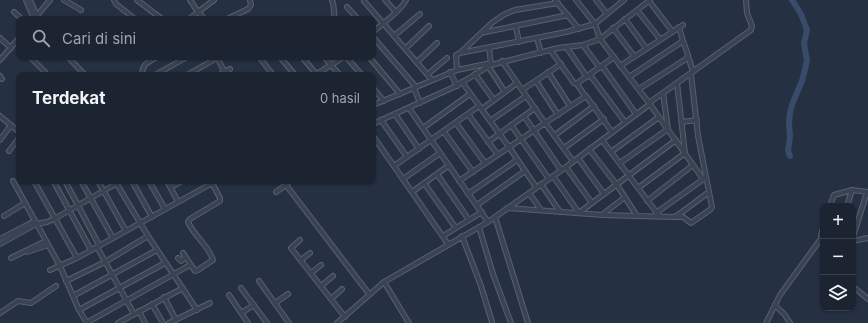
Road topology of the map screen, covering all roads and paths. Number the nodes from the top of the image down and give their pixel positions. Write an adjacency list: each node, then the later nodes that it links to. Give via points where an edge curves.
1 (26, 0): 31 (street)
2 (30, 0): 32 (street)
3 (50, 0): 33 (street)
4 (64, 0): 23 (street)
5 (114, 0): 34 (street)
6 (138, 0): 35 (street)
7 (190, 0): 26 (street)
8 (214, 0): 26 (street)
9 (250, 0): 38 (street, via 250,8)
10 (332, 0): 39 (street, via 335,6)
11 (385, 0): 27 (street)
12 (406, 0): 27 (street)
13 (576, 0): 44 (street)
14 (596, 0): 29 (street)
15 (616, 0): 21 (street)
16 (624, 0): 21 (street)
17 (649, 0): 24 (street); 50 (street)
18 (746, 0): 113 (street, via 751,30)
19 (364, 1): 43 (street)
20 (557, 1): 41 (street); 51 (street, via 509,12 497,18)
21 (619, 4): 29 (street)
22 (347, 7): 40 (street)
23 (82, 10)
24 (637, 10): 42 (street); 56 (street)
25 (14, 12): 30 (street)
26 (198, 12): 36 (street); 37 (street)
27 (396, 12): 43 (street)
28 (420, 14): 52 (street)
29 (607, 14): 44 (street)
30 (19, 16)
31 (34, 16)
32 (34, 16)
33 (37, 16)
34 (131, 16)
35 (158, 16)
36 (193, 16)
37 (202, 16)
38 (233, 16)
39 (334, 16)
40 (355, 16)
41 (568, 16): 46 (street); 49 (street)
42 (625, 19): 47 (street); 67 (street)
43 (383, 23): 48 (street); 52 (street)
44 (595, 24): 49 (street); 55 (street)
45 (429, 26): 64 (street)
46 (516, 27): 51 (street); 59 (street)
47 (613, 28): 55 (street); 71 (street)
48 (376, 29)
49 (579, 29): 54 (street)
50 (672, 31): 56 (street); 58 (street, via 681,26)
51 (481, 33): 69 (street)
52 (394, 36): 64 (street)
53 (0, 38): 63 (street)
54 (537, 38): 59 (street); 70 (street)
55 (600, 39): 61 (street); 73 (street)
56 (660, 39): 67 (street)
57 (376, 41): 125 (street)
58 (683, 41): 72 (street); 117 (street)
59 (519, 42): 65 (street)
60 (437, 43): 90 (street)
61 (584, 44): 66 (street); 95 (street)
62 (16, 45): 63 (street)
63 (11, 48): 75 (street)
64 (406, 48): 90 (street)
65 (490, 48): 69 (street); 93 (street)
66 (567, 48): 68 (street); 116 (street)
67 (646, 48): 71 (street)
68 (551, 51): 70 (street); 91 (street)
69 (460, 53): 97 (street, via 456,56)
70 (541, 53): 89 (street)
71 (634, 56): 94 (street)
72 (688, 56): 113 (street); 126 (street)
73 (614, 57): 94 (street); 95 (street)
74 (447, 58): 114 (street)
75 (0, 60)
76 (33, 60): 98 (street)
77 (71, 60): 99 (street)
78 (150, 60): 100 (street, via 143,67)
79 (182, 60): 101 (street)
80 (213, 60): 102 (street)
81 (218, 60): 103 (street)
82 (262, 60): 105 (street)
83 (282, 60): 106 (street)
84 (304, 60): 107 (street)
85 (327, 60): 92 (street)
86 (340, 60): 92 (street)
87 (348, 60): 110 (street)
88 (372, 60): 131 (street)
89 (502, 61): 93 (street); 121 (street)
90 (417, 62): 114 (street)
91 (561, 64): 112 (street); 123 (street)
92 (331, 65): 108 (street); 109 (street)
93 (490, 65): 97 (street); 115 (street); 129 (street)
94 (620, 66): 117 (street)
95 (601, 67): 116 (street); 148 (street)
96 (230, 69): 104 (street)
97 (457, 70): 111 (street)
98 (45, 72)
99 (82, 72)
100 (142, 72)
101 (160, 72)
102 (192, 72)
103 (224, 72)
104 (227, 72)
105 (271, 72)
106 (292, 72)
107 (314, 72)
108 (321, 72)
109 (337, 72)
110 (359, 72)
111 (450, 72): 118 (street); 124 (street)
112 (548, 72): 119 (street); 140 (street)
113 (692, 73): 122 (street); 154 (street)
114 (428, 74): 118 (street)
115 (475, 74): 120 (street); 136 (street)
116 (588, 76): 123 (street); 157 (street)
117 (629, 77): 126 (street)
118 (432, 80): 125 (street)
119 (536, 81): 127 (street); 147 (street)
120 (462, 82): 124 (street); 132 (street)
121 (517, 83): 127 (street); 129 (street)
122 (677, 83): 130 (street); 158 (street)
123 (576, 84): 134 (street)
124 (457, 86): 137 (street)
125 (415, 88): 131 (street); 137 (street)
126 (639, 89): 138 (street)
127 (522, 90): 133 (street)
128 (376, 91): 135 (street)
129 (505, 92): 136 (street)
130 (663, 93): 138 (street); 164 (street)
131 (400, 94): 135 (street)
132 (470, 94): 143 (street); 163 (street)
133 (526, 96): 144 (street); 155 (street)
134 (585, 96): 140 (street); 141 (street)
135 (384, 100): 139 (street)
136 (494, 100): 143 (street)
137 (420, 103): 142 (street)
138 (649, 103): 148 (street); 151 (street)
139 (376, 104)
140 (570, 106): 147 (street)
141 (594, 106): 152 (street); 170 (street)
142 (408, 108): 145 (street); 163 (street)
143 (480, 108): 146 (street); 155 (street)
144 (535, 108): 150 (street); 160 (street)
145 (395, 114): 153 (street); 181 (street)
146 (468, 114): 159 (street); 178 (street)
147 (558, 114): 160 (street)
148 (636, 114): 157 (street)
149 (0, 116): 162 (street)
150 (524, 116): 161 (street); 166 (street)
151 (659, 117): 164 (street); 184 (street)
152 (604, 119): 168 (street); 180 (street)
153 (381, 120): 156 (street); 188 (street)
154 (696, 120): 158 (street); 204 (street)
155 (490, 121): 169 (street)
156 (376, 122)
157 (625, 122): 168 (street)
158 (682, 122): 186 (street)
159 (456, 123): 167 (street); 192 (street)
160 (545, 123): 166 (street); 170 (street)
161 (511, 125): 169 (street); 171 (street)
162 (11, 126): 165 (street); 172 (street)
163 (423, 128): 176 (street)
164 (668, 129): 175 (street); 193 (street)
165 (16, 130)
166 (534, 130): 171 (street); 198 (street)
167 (444, 132): 176 (street); 200 (street)
168 (612, 132): 174 (street)
169 (500, 134): 178 (street); 179 (street)
170 (555, 135): 180 (street)
171 (521, 139): 179 (street); 206 (street)
172 (0, 140)
173 (376, 140): 195 (street)
174 (602, 140): 182 (street); 184 (street)
175 (676, 140): 186 (street); 203 (street)
176 (431, 141): 181 (street); 185 (street)
177 (16, 142): 183 (street)
178 (488, 142): 187 (street)
179 (509, 147): 187 (street); 190 (street)
180 (564, 148): 191 (street)
181 (420, 149): 188 (street)
182 (590, 149): 189 (street); 225 (street)
183 (9, 151)
184 (611, 152): 193 (street)
185 (440, 153): 196 (street); 205 (street)
186 (685, 153): 194 (street); 228 (street)
187 (498, 155): 192 (street)
188 (407, 157): 195 (street)
189 (578, 158): 191 (street); 237 (street)
190 (517, 160): 199 (street); 236 (street)
191 (573, 161): 197 (street)
192 (485, 163): 200 (street)
193 (620, 163): 203 (street)
194 (693, 165): 204 (street); 240 (street)
195 (394, 166): 205 (street)
196 (448, 166): 201 (street); 208 (street)
197 (566, 167): 198 (street); 243 (street)
198 (561, 170): 202 (street)
199 (525, 171): 226 (street); 247 (street)
200 (473, 172): 208 (street)
201 (436, 174): 209 (street); 264 (street)
202 (553, 176): 206 (street); 254 (street)
203 (629, 176): 225 (street); 228 (street)
204 (704, 178): 233 (street); 255 (street)
205 (403, 179): 232 (street)
206 (549, 179): 223 (street)
207 (13, 181): 242 (street)
208 (459, 181): 236 (street)
209 (424, 183): 232 (street); 268 (street)
210 (36, 184): 263 (street)
211 (55, 184): 250 (street)
212 (66, 184): 246 (street)
213 (83, 184): 239 (street)
214 (100, 184): 230 (street)
215 (113, 184): 230 (street)
216 (117, 184): 267 (street)
217 (134, 184): 258 (street)
218 (151, 184): 249 (street)
219 (169, 184): 227 (street)
220 (177, 184): 227 (street)
221 (210, 184): 241 (street)
222 (215, 184): 296 (street, via 220,202 188,222 213,260 197,271)
223 (541, 184): 226 (street); 253 (street)
224 (286, 185): 231 (street); 315 (street)
225 (617, 185): 237 (street); 238 (street)
226 (536, 187): 235 (street)
227 (171, 188): 241 (street)
228 (638, 188): 240 (street)
229 (852, 190): 234 (street); 244 (street, via 834,195); 245 (street)
230 (104, 191): 239 (street); 271 (street)
231 (276, 192)
232 (412, 192): 273 (street)
233 (709, 192): 262 (street); 262 (street, via 712,208 691,222 683,217)
234 (868, 192): 270 (street)
235 (529, 193): 248 (street); 251 (street)
236 (468, 194): 247 (street)
237 (604, 194): 243 (street)
238 (626, 197): 256 (street); 259 (street)
239 (91, 199): 246 (street); 275 (street)
240 (647, 200): 255 (street)
241 (178, 202): 249 (street)
242 (25, 203): 257 (street); 265 (street)
243 (592, 203): 254 (street)
244 (831, 203)
245 (848, 203)
246 (77, 206): 250 (street); 285 (street)
247 (477, 206): 252 (street)
248 (506, 208): 251 (street); 260 (street)
249 (165, 209): 258 (street)
250 (69, 210): 263 (street); 286 (street)
251 (541, 210): 253 (street)
252 (482, 212): 264 (street); 266 (street)
253 (560, 212): 254 (street)
254 (580, 213): 256 (street)
255 (656, 213): 261 (street)
256 (603, 215): 259 (street)
257 (4, 216)
258 (152, 216): 267 (street)
259 (637, 216): 261 (street)
260 (495, 217): 266 (street); 348 (street)
261 (660, 217): 262 (street)
262 (676, 217)
263 (54, 218): 265 (street, via 47,222); 291 (street)
264 (469, 220): 268 (street)
265 (36, 222): 277 (street); 279 (street); 282 (street)
266 (488, 222): 269 (street)
267 (140, 224): 271 (street); 272 (street)
268 (456, 228): 273 (street)
269 (479, 228): 274 (street); 347 (street)
270 (856, 228)
271 (126, 231): 275 (street)
272 (148, 236): 287 (street); 294 (street)
273 (443, 236): 283 (street)
274 (462, 236): 283 (street); 336 (street)
275 (113, 238): 285 (street)
276 (868, 238): 281 (street)
277 (0, 239)
278 (821, 239): 326 (street)
279 (46, 240): 284 (street); 288 (street)
280 (300, 240): 293 (street, via 291,248)
281 (856, 240)
282 (0, 244)
283 (448, 244): 306 (street)
284 (48, 245): 288 (street); 298 (street)
285 (98, 246): 286 (street); 294 (street)
286 (91, 250): 291 (street)
287 (157, 250): 295 (street); 301 (street)
288 (24, 252): 290 (street)
289 (310, 253): 293 (street)
290 (11, 258)
291 (77, 258): 298 (street)
292 (178, 258): 296 (street, via 181,261 184,255)
293 (301, 260): 300 (street)
294 (105, 262): 301 (street); 304 (street)
295 (164, 263): 302 (street); 309 (street)
296 (190, 265): 302 (street)
297 (321, 265): 300 (street)
298 (60, 266): 299 (street); 304 (street)
299 (50, 270)
300 (311, 273): 308 (street)
301 (112, 275): 309 (street); 317 (street)
302 (173, 275): 310 (street); 321 (street)
303 (333, 276): 308 (street)
304 (66, 281): 317 (street)
305 (259, 281): 323 (street)
306 (384, 282): 315 (street); 346 (street)
307 (56, 286): 330 (street, via 31,302 18,301)
308 (321, 286): 319 (street)
309 (120, 287): 321 (street); 327 (street)
310 (183, 288): 318 (street); 328 (street)
311 (241, 288): 325 (street)
312 (342, 289): 319 (street)
313 (856, 289): 320 (street)
314 (288, 294): 323 (street)
315 (369, 294): 333 (street)
316 (229, 295): 331 (street)
317 (73, 296): 327 (street)
318 (164, 297): 324 (street); 334 (street)
319 (331, 299): 333 (street)
320 (868, 299)
321 (127, 301): 332 (street); 337 (street)
322 (210, 303): 328 (street)
323 (275, 303): 344 (street)
324 (152, 304): 329 (street); 340 (street)
325 (254, 305): 331 (street); 343 (street)
326 (775, 305): 349 (street); 350 (street)
327 (79, 310): 337 (street)
328 (196, 310): 334 (street)
329 (139, 311): 332 (street); 339 (street)
330 (0, 313)
331 (242, 313): 342 (street)
332 (134, 314): 335 (street)
333 (345, 316): 345 (street)
334 (176, 320): 341 (street)
335 (126, 321): 338 (street)
336 (492, 322)
337 (87, 323)
338 (118, 323)
339 (145, 323)
340 (163, 323)
341 (169, 323)
342 (248, 323)
343 (267, 323)
344 (289, 323)
345 (337, 323)
346 (409, 323)
347 (511, 323)
348 (528, 323)
349 (766, 323)
350 (790, 323)

